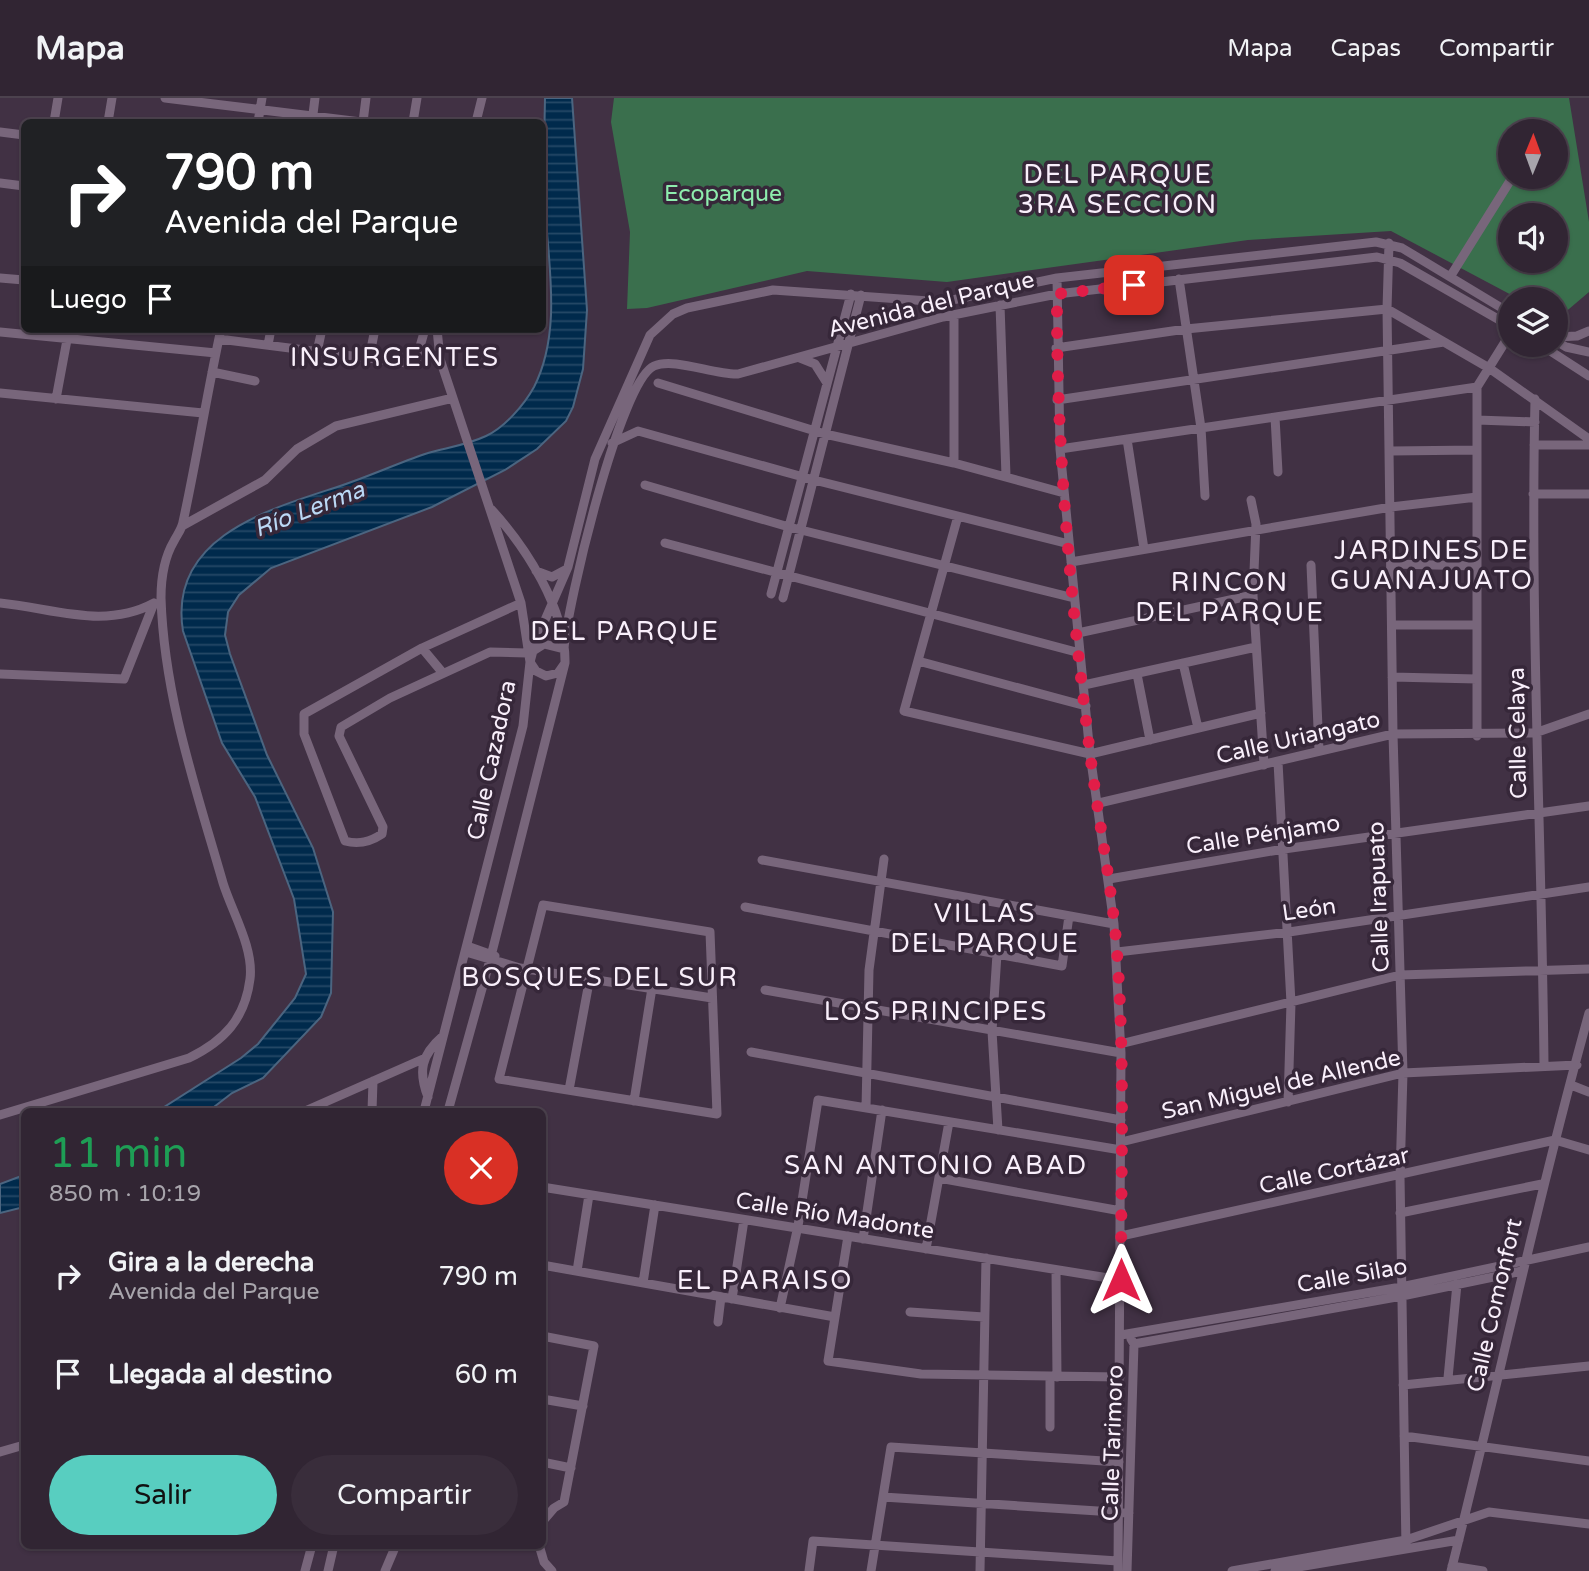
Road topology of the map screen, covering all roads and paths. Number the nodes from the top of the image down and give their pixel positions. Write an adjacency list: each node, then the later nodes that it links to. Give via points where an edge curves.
1 (58, 98): 10 (street)
2 (112, 98): 11 (street)
3 (165, 98): 9 (street)
4 (262, 98): 9 (street)
5 (315, 98): 13 (street)
6 (366, 98): 14 (street)
7 (417, 98): 15 (street)
8 (482, 98): 16 (street)
9 (260, 110): 12 (street); 13 (street)
10 (54, 119)
11 (108, 119)
12 (258, 119)
13 (312, 119)
14 (362, 119)
15 (414, 119)
16 (477, 119)
17 (0, 132): 18 (street)
18 (21, 135)
19 (0, 183): 20 (street)
20 (21, 186)
21 (1505, 189): 24 (street)
22 (1389, 243): 23 (street, Calle Irapuato); 24 (street); 26 (street, Avenida del Parque)
23 (1389, 258): 27 (street, Avenida del Parque); 34 (street, Calle Irapuato); 36 (street)
24 (1450, 277): 33 (street)
25 (0, 278): 28 (street)
26 (1057, 278): 30 (street, Calle Tarimoro); 31 (street, Avenida del Parque, via 943,302)
27 (1179, 279): 30 (street, Avenida del Parque); 37 (street)
28 (21, 280)
29 (850, 294): 31 (street, Avenida del Parque); 54 (street); 66 (street, Avenida del Parque, via 773,290 687,308 667,318 650,335)
30 (1057, 294): 32 (street, Avenida del Parque); 55 (street, Calle Tarimoro)
31 (861, 295): 51 (street)
32 (1000, 305): 35 (street, Avenida del Parque); 97 (street)
33 (1498, 306)
34 (1387, 309): 37 (street); 50 (street); 56 (street, Calle Irapuato)
35 (954, 315): 51 (street, Avenida del Parque); 95 (street)
36 (1498, 319)
37 (1186, 329): 55 (street); 68 (street)
38 (1589, 331): 49 (street)
39 (0, 332): 40 (street)
40 (21, 333)
41 (34, 333): 47 (street)
42 (270, 333): 53 (street)
43 (321, 333): 57 (street)
44 (374, 333): 63 (street)
45 (424, 333): 63 (street, via 415,364)
46 (437, 333): 74 (street, via 440,359)
47 (69, 334): 59 (street); 75 (street)
48 (220, 334): 53 (street); 59 (street)
49 (1568, 337)
50 (1444, 341): 56 (street); 64 (street)
51 (849, 343): 54 (street, Avenida del Parque); 85 (street)
52 (1568, 344): 58 (street)
53 (268, 345): 57 (street)
54 (836, 347): 62 (street, Avenida del Parque); 71 (street)
55 (1056, 348): 77 (street, Calle Tarimoro)
56 (1390, 349): 68 (street); 78 (street, Calle Irapuato)
57 (317, 352): 63 (street)
58 (1589, 352)
59 (216, 353): 65 (street)
60 (1498, 353): 64 (street)
61 (1560, 357): 67 (street)
62 (800, 358): 66 (street, Avenida del Parque, via 738,374 664,363); 71 (street, via 815,364)
63 (369, 359)
64 (1489, 368): 72 (street); 76 (street)
65 (212, 372): 69 (street); 79 (street)
66 (639, 372): 88 (street); 91 (street)
67 (1589, 376)
68 (1192, 378): 77 (street); 83 (street)
69 (255, 381)
70 (658, 383): 84 (street)
71 (827, 383): 84 (street)
72 (1477, 387): 78 (street); 81 (street)
73 (0, 393): 75 (street)
74 (453, 398): 108 (street); 110 (street, via 336,426 297,449 265,480)
75 (56, 399): 79 (street)
76 (1535, 399): 82 (street, Calle Celaya); 87 (street)
77 (1058, 400): 92 (street, Calle Tarimoro)
78 (1390, 400): 80 (street); 94 (street, Calle Irapuato)
79 (203, 413): 110 (street)
80 (1275, 417): 83 (street); 96 (street)
81 (1477, 420): 82 (street); 93 (street)
82 (1535, 422): 90 (street, Calle Celaya)
83 (1201, 428): 86 (street); 104 (street)
84 (814, 431): 85 (street); 98 (street)
85 (825, 435): 95 (street); 99 (street)
86 (1127, 439): 92 (street); 116 (street)
87 (1589, 439)
88 (614, 442): 91 (street); 98 (street, via 638,431); 140 (street, via 568,615)
89 (1589, 445): 90 (street)
90 (1534, 446): 102 (street, Calle Celaya)
91 (600, 447): 122 (street)
92 (1060, 449): 101 (street, Calle Tarimoro)
93 (1477, 450): 94 (street); 105 (street)
94 (1391, 451): 107 (street, Calle Irapuato)
95 (954, 463): 97 (street)
96 (1278, 472)
97 (1006, 476): 101 (street)
98 (802, 477): 99 (street); 111 (street)
99 (814, 480): 109 (street); 112 (street)
100 (645, 485): 111 (street)
101 (1064, 493): 115 (street, Calle Tarimoro)
102 (1533, 494): 103 (street); 156 (street, Calle Celaya)
103 (1589, 494)
104 (1205, 496)
105 (1477, 497): 107 (street); 121 (street)
106 (1251, 500): 113 (street)
107 (1391, 507): 113 (street); 118 (street, Calle Irapuato)
108 (490, 508): 123 (street, Calle Cazadora); 132 (street, Calle Cazadora)
109 (958, 516): 115 (street); 119 (street)
110 (182, 526): 130 (street, via 166,560)
111 (789, 527): 112 (street); 124 (street)
112 (801, 530): 119 (street); 125 (street)
113 (1256, 530): 116 (street); 127 (street)
114 (665, 543): 124 (street)
115 (1069, 544): 117 (street, Calle Tarimoro)
116 (1144, 550): 117 (street)
117 (1071, 562): 129 (street, Calle Tarimoro)
118 (1392, 564): 121 (street); 135 (street, Calle Irapuato)
119 (945, 565): 129 (street); 134 (street)
120 (1311, 565): 160 (street)
121 (1477, 566): 136 (street)
122 (568, 567): 123 (street, via 552,577); 133 (street)
123 (535, 570): 133 (street, Calle Cazadora)
124 (777, 573): 125 (street); 126 (street)
125 (789, 576): 128 (street); 134 (street)
126 (771, 594)
127 (1253, 595): 137 (street); 138 (street)
128 (783, 598)
129 (1074, 598): 137 (street, Calle Tarimoro)
130 (158, 600): 131 (street, via 129,614 102,618); 147 (street, via 124,679); 216 (street, via 183,744 246,948 251,975 246,1003 224,1037 189,1058)
131 (0, 603)
132 (521, 603): 139 (street); 142 (street, Calle Cazadora)
133 (552, 606): 140 (street, Calle Cazadora); 142 (street)
134 (931, 614): 141 (street); 143 (street)
135 (1392, 625): 136 (street); 149 (street, Calle Irapuato)
136 (1477, 625): 150 (street)
137 (1078, 633): 141 (street, Calle Tarimoro)
138 (1256, 647): 145 (street); 153 (street)
139 (422, 648): 146 (street); 146 (street, via 304,714 304,734 345,841 371,841 382,834 383,827 339,736 341,727)
140 (564, 649): 142 (street, via 544,644); 144 (street, Calle Cazadora)
141 (1080, 653): 151 (street, Calle Tarimoro)
142 (530, 656): 144 (street, via 536,671 546,676 558,673); 146 (street, via 490,652); 181 (street, Calle Cazadora, via 523,726)
143 (918, 661): 152 (street); 161 (street, via 904,711)
144 (565, 663): 184 (street, Calle Cazadora)
145 (1184, 663): 148 (street); 155 (street)
146 (442, 673)
147 (0, 674)
148 (1137, 674): 151 (street); 159 (street)
149 (1392, 677): 150 (street); 157 (street, Calle Irapuato)
150 (1477, 680): 158 (street)
151 (1084, 685): 152 (street, Calle Tarimoro)
152 (1086, 706): 161 (street, Calle Tarimoro)
153 (1261, 713): 155 (street); 163 (street)
154 (1589, 714): 156 (street, Calle Uriangato)
155 (1198, 728): 159 (street)
156 (1535, 733): 158 (street, Calle Uriangato); 166 (street, Calle Celaya)
157 (1393, 734): 158 (street, Calle Uriangato); 160 (street, Calle Uriangato); 167 (street, Calle Irapuato)
158 (1477, 736)
159 (1150, 740): 161 (street)
160 (1319, 751): 162 (street, Calle Uriangato)
161 (1090, 754): 164 (street, Calle Tarimoro)
162 (1278, 762): 163 (street, Calle Uriangato); 168 (street)
163 (1264, 765): 164 (street, Calle Uriangato)
164 (1099, 803): 171 (street, Calle Tarimoro)
165 (1589, 806): 166 (street, Calle Pénjamo)
166 (1538, 813): 167 (street, Calle Pénjamo); 174 (street, Calle Celaya)
167 (1395, 833): 168 (street, Calle Pénjamo); 177 (street, Calle Irapuato)
168 (1284, 849): 171 (street, Calle Pénjamo); 180 (street)
169 (884, 859): 172 (street)
170 (762, 860): 172 (street)
171 (1109, 879): 178 (street, Calle Tarimoro)
172 (880, 880): 176 (street); 179 (street)
173 (1589, 887): 174 (street, León)
174 (1543, 894): 177 (street, León); 187 (street, Calle Celaya)
175 (746, 907): 179 (street)
176 (1069, 915): 178 (street); 183 (street, via 1062,966)
177 (1398, 915): 180 (street, León); 188 (street, Calle Irapuato)
178 (1114, 924): 182 (street, Calle Tarimoro)
179 (873, 932): 183 (street); 194 (street)
180 (1289, 932): 182 (street, León); 193 (street)
181 (467, 949): 184 (street); 197 (street, Calle Cazadora)
182 (1117, 952): 199 (street, Calle Tarimoro)
183 (997, 954): 196 (street)
184 (491, 958): 185 (street); 219 (street, Calle Cazadora)
185 (528, 968): 189 (street); 192 (street, via 543,905 710,932); 209 (street, via 499,1079)
186 (1589, 969): 187 (street)
187 (1544, 971): 188 (street); 204 (street, Calle Celaya)
188 (1400, 975): 193 (street); 206 (street, Calle Irapuato)
189 (590, 977): 190 (street); 209 (street)
190 (652, 988): 192 (street); 213 (street)
191 (765, 990): 194 (street)
192 (712, 998): 213 (street, via 717,1114)
193 (1291, 1003): 199 (street); 214 (street)
194 (866, 1008): 196 (street); 205 (street)
195 (1589, 1013): 200 (street, Calle Comonfort)
196 (992, 1031): 199 (street); 212 (street)
197 (444, 1035): 202 (street); 211 (street, Calle Cazadora)
198 (1589, 1040): 200 (street, Calle Comonfort)
199 (1121, 1049): 224 (street, Calle Tarimoro)
200 (1581, 1050): 203 (street, Calle Comonfort)
201 (751, 1052): 205 (street)
202 (423, 1059): 207 (street); 211 (street, via 421,1079)
203 (1577, 1065): 204 (street, San Miguel de Allende); 208 (street, Calle Comonfort)
204 (1544, 1066): 206 (street, San Miguel de Allende)
205 (865, 1073): 212 (street); 220 (street)
206 (1403, 1073): 214 (street, San Miguel de Allende); 230 (street, Calle Irapuato)
207 (373, 1081): 215 (street); 217 (street)
208 (1571, 1085): 210 (street); 227 (street, Calle Comonfort)
209 (569, 1090): 213 (street)
210 (1589, 1092)
211 (428, 1097): 218 (street, Calle Cazadora)
212 (994, 1097): 224 (street); 226 (street)
213 (634, 1101)
214 (1288, 1102): 228 (street, San Miguel de Allende)
215 (323, 1107)
216 (23, 1108)
217 (372, 1108)
218 (425, 1108)
219 (449, 1108)
220 (866, 1108): 222 (street); 239 (street, via 818,1100)
221 (21, 1109): 223 (street)
222 (882, 1110): 225 (street); 242 (street)
223 (0, 1115)
224 (1121, 1120): 228 (street, Calle Tarimoro)
225 (949, 1122): 226 (street); 231 (street)
226 (998, 1130): 228 (street)
227 (1555, 1140): 229 (street); 230 (street, Calle Cortázar); 232 (street, Calle Comonfort)
228 (1121, 1146): 236 (street, Calle Tarimoro)
229 (1589, 1150)
230 (1399, 1176): 237 (street, Calle Irapuato); 241 (street, Calle Cortázar)
231 (939, 1178): 236 (street); 244 (street)
232 (1542, 1184): 237 (street); 246 (street, Calle Comonfort)
233 (546, 1188): 234 (street, Calle Río Madonte)
234 (589, 1195): 235 (street, Calle Río Madonte); 249 (street)
235 (655, 1205): 238 (street, Calle Río Madonte); 251 (street)
236 (1121, 1211): 241 (street, Calle Tarimoro)
237 (1400, 1213): 253 (street, Calle Irapuato)
238 (744, 1220): 239 (street, Calle Río Madonte); 255 (street)
239 (798, 1226): 240 (street, Calle Río Madonte); 256 (street)
240 (848, 1236): 242 (street, Calle Río Madonte); 258 (street)
241 (1121, 1236): 250 (street, Calle Tarimoro)
242 (863, 1239): 244 (street, Calle Río Madonte)
243 (1589, 1247): 246 (street, Calle Silao)
244 (926, 1249): 245 (street, Calle Río Madonte)
245 (986, 1258): 248 (street, Calle Río Madonte); 259 (street)
246 (1523, 1265): 252 (street, Calle Silao); 253 (street, Calle Silao); 265 (street, Calle Comonfort)
247 (546, 1266): 249 (street)
248 (1056, 1270): 250 (street, Calle Río Madonte); 267 (street)
249 (577, 1271): 251 (street)
250 (1121, 1280): 261 (street, Calle Tarimoro)
251 (643, 1283): 254 (street)
252 (1457, 1284): 253 (street, Calle Silao); 269 (street)
253 (1402, 1292): 261 (street, Calle Silao); 263 (street, Calle Silao); 270 (street, Calle Irapuato)
254 (721, 1297): 255 (street); 260 (street)
255 (732, 1299): 256 (street)
256 (780, 1308): 258 (street)
257 (910, 1312): 259 (street)
258 (835, 1317): 266 (street, via 828,1361 890,1371)
259 (984, 1317): 266 (street)
260 (718, 1322)
261 (1121, 1335): 263 (street, Calle Tarimoro); 268 (street)
262 (546, 1337): 272 (street, via 594,1346)
263 (1134, 1343): 286 (street, Calle Tarimoro)
264 (1589, 1366): 265 (street)
265 (1499, 1373): 269 (street); 276 (street, Calle Comonfort)
266 (984, 1376): 267 (street); 278 (street)
267 (1054, 1376): 268 (street); 273 (street)
268 (1120, 1377): 280 (street)
269 (1448, 1378): 270 (street)
270 (1403, 1385): 274 (street, Calle Irapuato)
271 (546, 1400): 272 (street)
272 (583, 1406): 282 (street)
273 (1050, 1427)
274 (1404, 1436): 276 (street); 292 (street, Calle Irapuato)
275 (21, 1446): 277 (street)
276 (1482, 1446): 279 (street); 288 (street, Calle Comonfort)
277 (0, 1452)
278 (982, 1452): 280 (street); 283 (street, via 891,1447); 284 (street)
279 (1589, 1461)
280 (1119, 1462): 285 (street)
281 (546, 1463): 282 (street)
282 (571, 1468): 287 (street, via 564,1503)
283 (883, 1497): 284 (street); 291 (street)
284 (981, 1503): 285 (street); 297 (street)
285 (1118, 1513): 286 (street); 298 (street)
286 (1129, 1513): 307 (street, Calle Tarimoro)
287 (546, 1517)
288 (1464, 1520): 289 (street, via 1497,1511); 290 (street, Calle Comonfort); 292 (street)
289 (1589, 1524)
290 (1459, 1540): 292 (street); 299 (street, Calle Comonfort)
291 (875, 1545): 297 (street); 304 (street, via 813,1541); 305 (street)
292 (1406, 1545): 308 (street); 309 (street)
293 (311, 1549): 300 (street)
294 (333, 1549): 301 (street)
295 (394, 1549): 302 (street)
296 (539, 1549): 303 (street)
297 (981, 1552): 298 (street); 306 (street)
298 (1118, 1566)
299 (1452, 1569): 310 (street)
300 (305, 1571)
301 (328, 1571)
302 (385, 1571)
303 (552, 1571)
304 (809, 1571)
305 (870, 1571)
306 (980, 1571)
307 (1127, 1571)
308 (1232, 1571)
309 (1275, 1571)
310 (1483, 1571)

